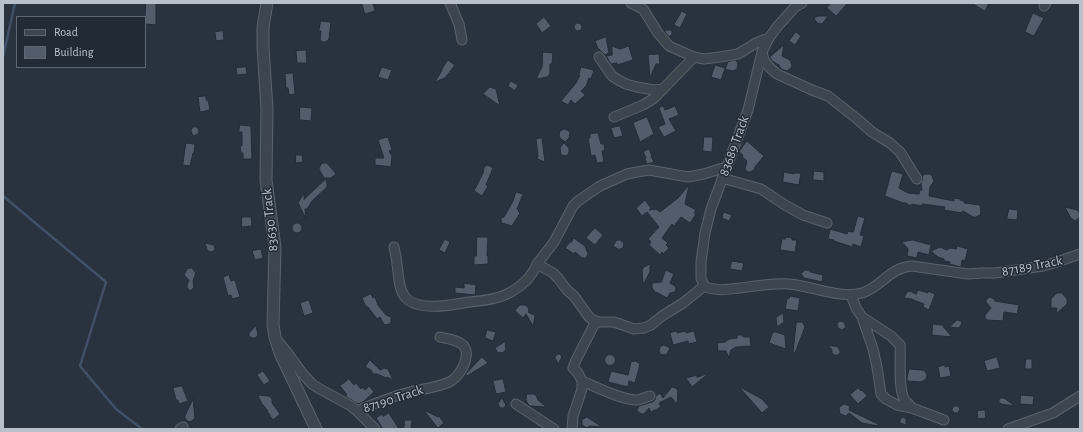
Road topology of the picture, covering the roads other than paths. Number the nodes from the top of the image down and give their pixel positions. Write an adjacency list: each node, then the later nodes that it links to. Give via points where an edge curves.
1 (267, 3): 23 (street, 83630 Track, via 262,27 262,47 267,109 266,180 275,247)
2 (450, 3): 6 (street)
3 (631, 3): 9 (street, via 643,9 669,46)
4 (802, 3): 5 (street, 83689 Track, via 776,27)
5 (769, 38): 7 (street, 83689 Track); 9 (street, via 738,54 704,59)
6 (462, 40)
7 (762, 52): 12 (street, 83689 Track, via 748,110); 14 (street, via 764,60 777,74 828,96 872,132 890,143 900,152)
8 (599, 57): 10 (street, via 612,76 626,84 654,90)
9 (694, 57): 10 (street)
10 (663, 88): 11 (street, via 643,105)
11 (614, 117)
12 (726, 167): 13 (street, 83689 Track); 18 (street, via 688,177 649,170 627,174 600,186 573,206 554,242)
13 (722, 178): 15 (street, via 762,189 802,215); 19 (street, 83689 Track, via 705,233 701,262)
14 (917, 179)
15 (826, 223)
16 (394, 247): 18 (street, via 404,296 412,302 426,306 446,306 499,298 525,283)
17 (1080, 254): 20 (street, 87189 Track, via 1043,266 995,273 968,274 906,267 898,269 872,289)
18 (537, 264): 22 (street, via 553,273 589,317)
19 (704, 286): 20 (street, via 719,290 790,284); 22 (street, via 644,328 634,329 614,322)
20 (851, 295): 21 (street)
21 (862, 317): 29 (street, via 900,345 901,387 904,398); 29 (street, via 873,349 881,394 897,405)
22 (596, 321): 25 (street, via 574,368)
23 (275, 337): 30 (street, 87190 Track, via 312,384); 32 (street, 83630 Track)
24 (440, 337): 30 (street, 87190 Track, via 460,343 467,352 456,377 449,382 371,404)
25 (582, 381): 26 (street, via 625,398 638,400); 35 (street)
26 (650, 396)
27 (1080, 396): 36 (street, via 1053,413)
28 (516, 404): 34 (street)
29 (912, 408): 31 (street)
30 (358, 411): 33 (street)
31 (944, 420)
32 (316, 429)
33 (375, 429)
34 (554, 429)
35 (572, 429)
36 (1008, 429)

